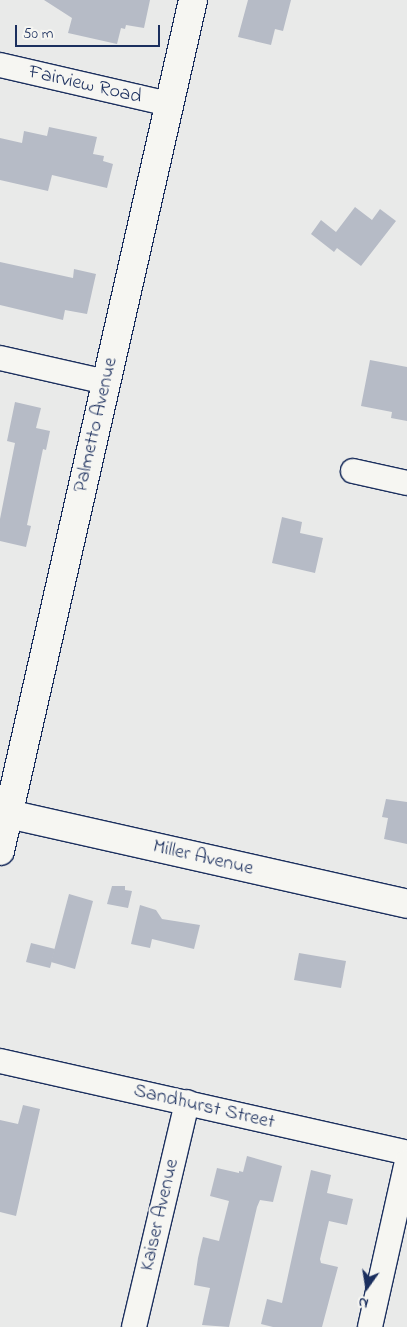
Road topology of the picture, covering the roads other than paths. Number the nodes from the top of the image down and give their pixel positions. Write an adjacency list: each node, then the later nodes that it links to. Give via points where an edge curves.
1 (192, 0): 3 (street, Palmetto Avenue)
2 (0, 66): 3 (street, Fairview Road)
3 (169, 104): 5 (street, Palmetto Avenue)
4 (0, 358): 5 (street)
5 (106, 382): 8 (street, Palmetto Avenue)
6 (353, 472): 7 (street)
7 (407, 483)
8 (4, 812): 9 (street, Palmetto Avenue); 10 (street, Miller Avenue)
9 (0, 850)
10 (407, 904)
11 (0, 1061): 12 (street, Sandhurst Street)
12 (187, 1102): 13 (street, Sandhurst Street); 15 (street, Kaiser Avenue)
13 (407, 1153)
14 (407, 1162): 16 (street)
15 (134, 1327)
16 (370, 1327)

